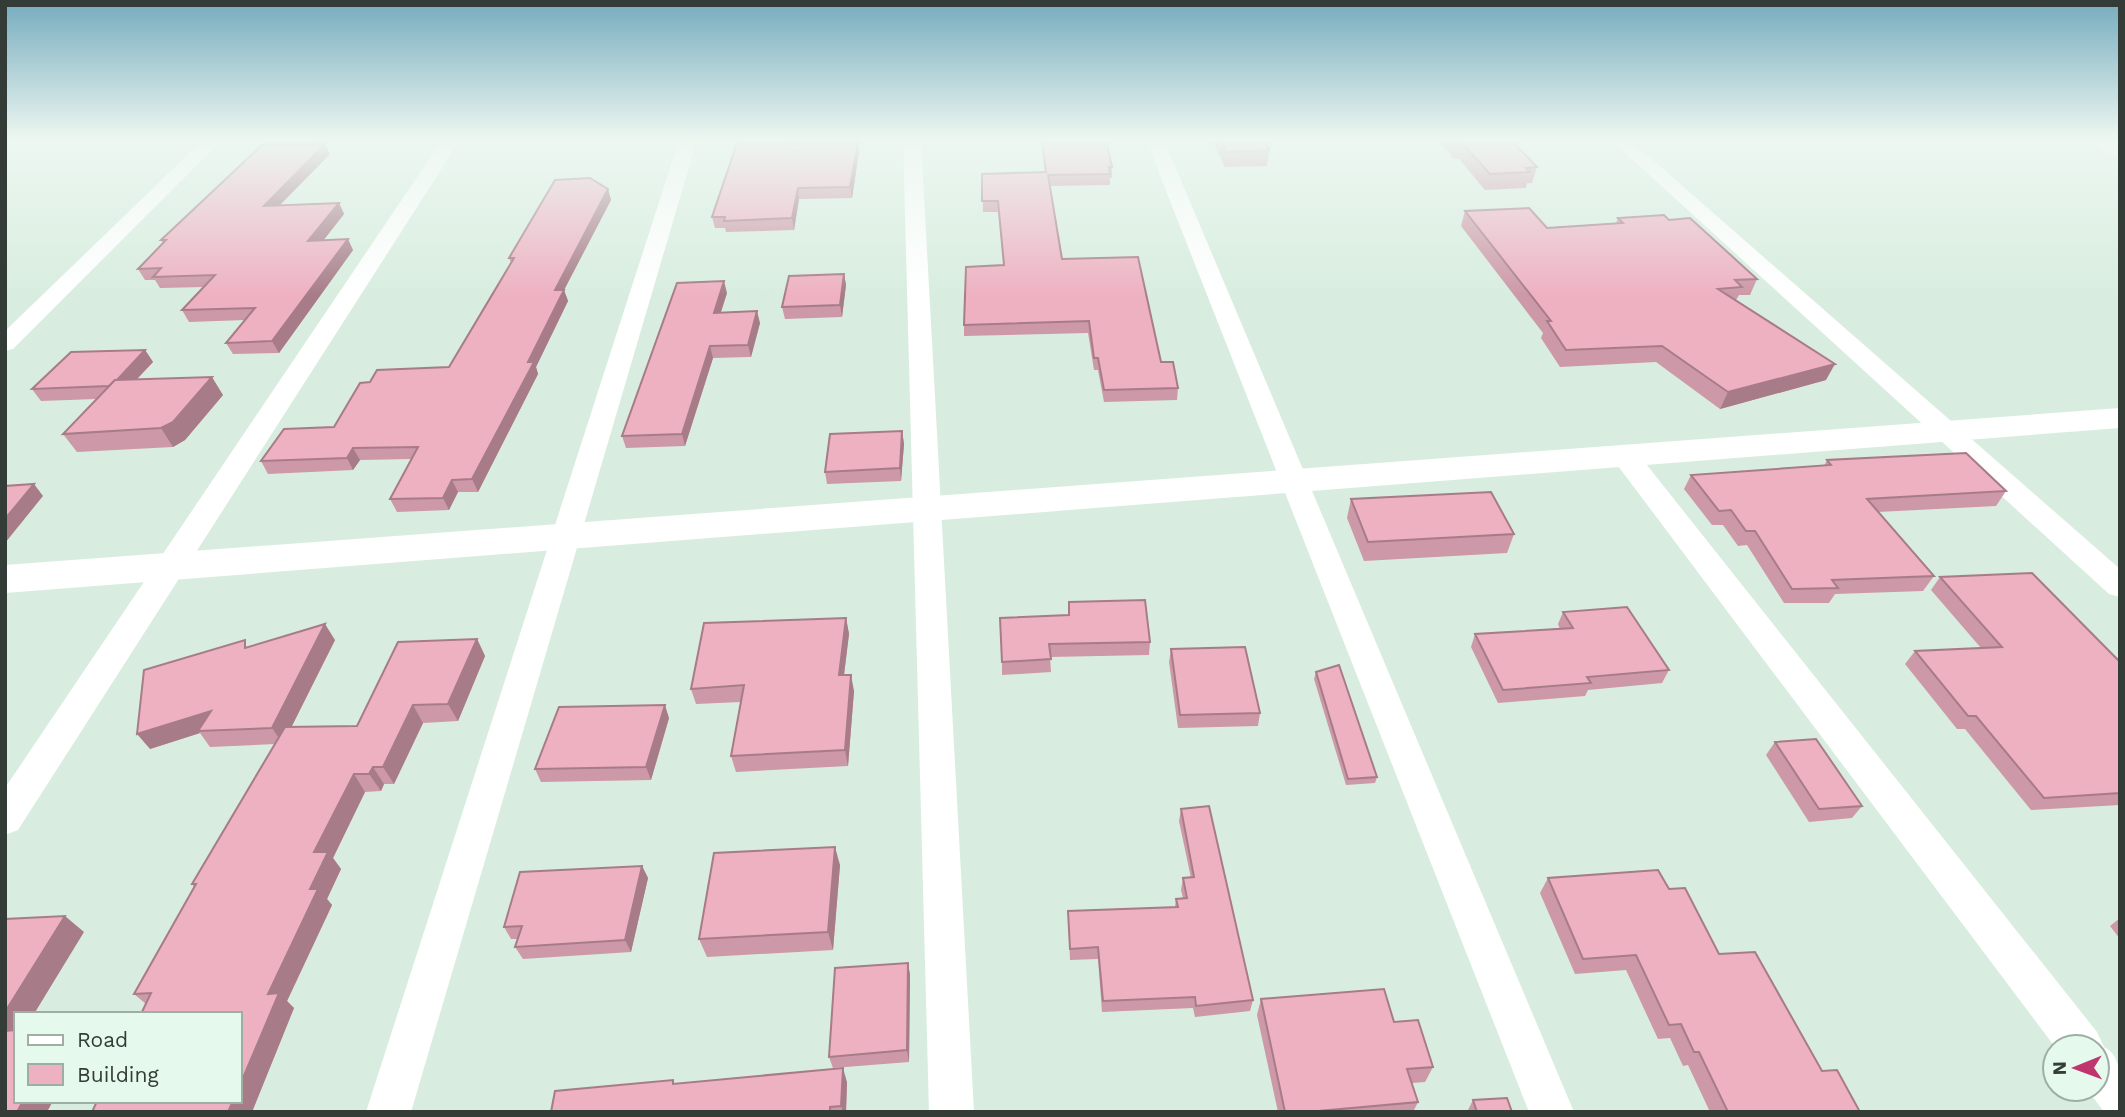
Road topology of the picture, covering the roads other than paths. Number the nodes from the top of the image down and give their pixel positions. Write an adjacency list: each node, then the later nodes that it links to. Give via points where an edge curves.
1 (160, 192): 7 (street)
2 (417, 192): 14 (street)
3 (672, 192): 13 (street)
4 (914, 192): 12 (street)
5 (1176, 192): 11 (street)
6 (1678, 192): 9 (street)
7 (5, 344)
8 (2120, 418): 9 (main road)
9 (1945, 432): 10 (main road); 16 (street)
10 (1625, 456): 11 (main road); 18 (street)
11 (1294, 481): 12 (main road); 21 (street)
12 (927, 509): 13 (main road); 20 (street)
13 (565, 536): 14 (main road); 19 (street)
14 (171, 566): 15 (main road); 17 (street)
15 (5, 579)
16 (2120, 586)
17 (5, 819)
18 (2071, 1033)
19 (388, 1112)
20 (952, 1112)
21 (1552, 1112)

